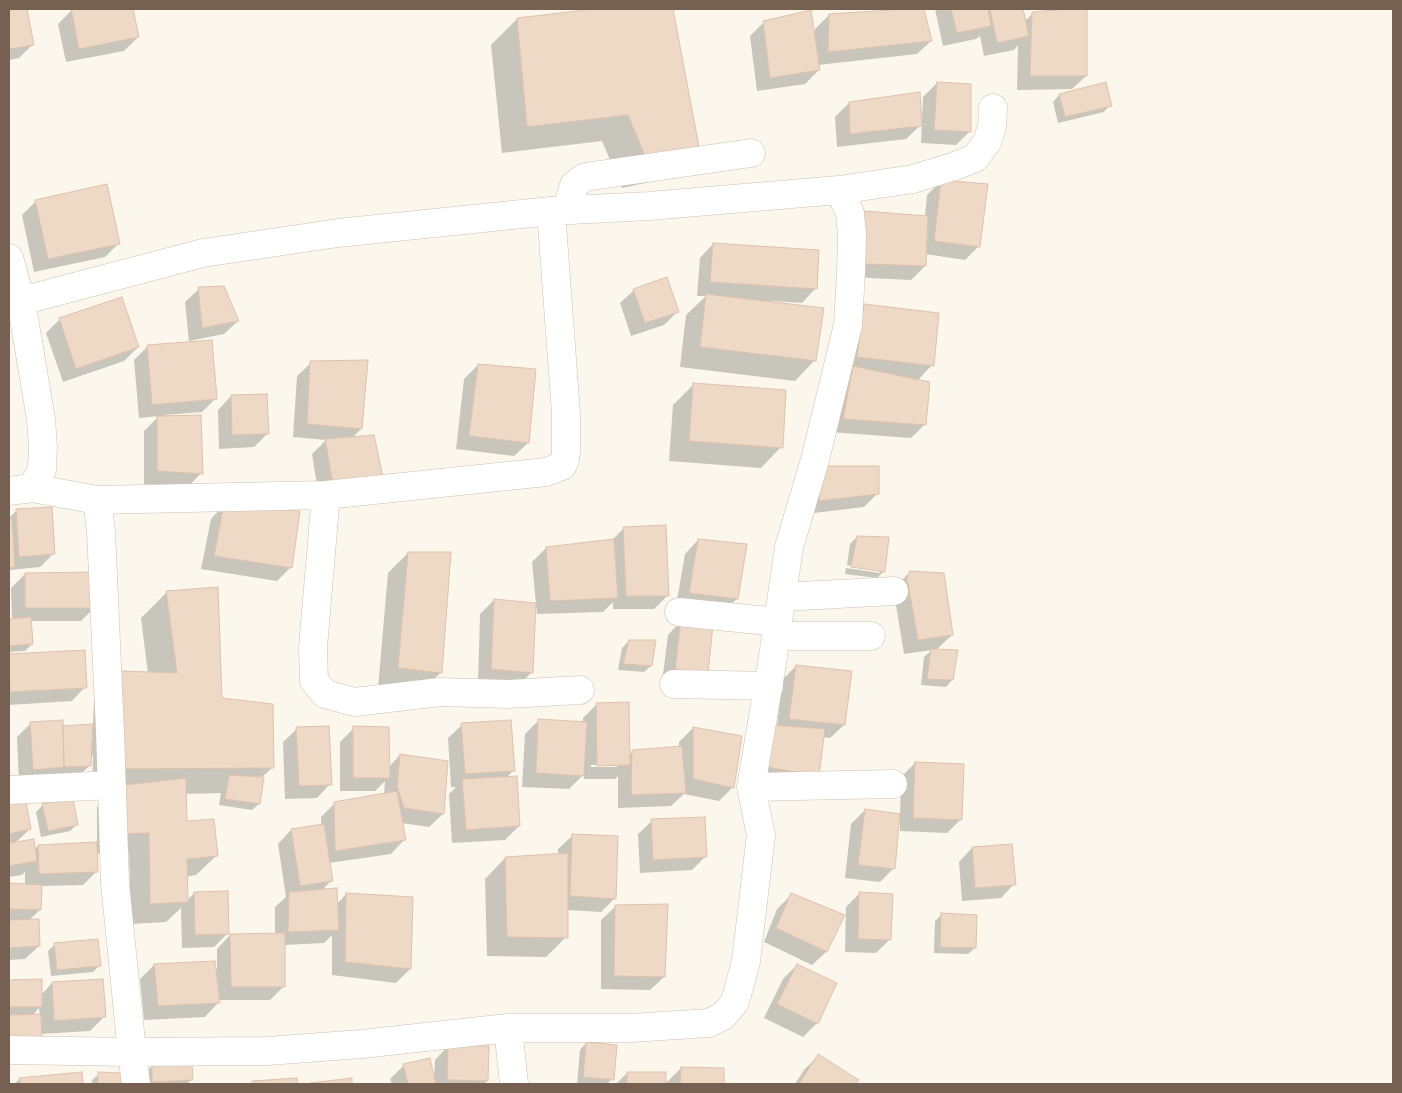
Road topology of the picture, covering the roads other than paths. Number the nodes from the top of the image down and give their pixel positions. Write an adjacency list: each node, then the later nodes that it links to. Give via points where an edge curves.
1 (993, 108): 3 (street, via 990,134 975,158 913,179)
2 (750, 152): 4 (street, via 585,177 574,185)
3 (839, 190): 4 (street); 12 (street, via 850,212 852,235 848,326 816,460 789,547)
4 (559, 210): 6 (street, via 338,233 204,253); 8 (street, via 566,413 566,452 562,466 546,472)
5 (9, 258): 6 (street)
6 (21, 301): 7 (street, via 41,418 42,469)
7 (20, 490): 9 (street)
8 (326, 495): 9 (street); 16 (street, via 313,647 314,681 325,694 355,702 440,692 508,694)
9 (98, 500): 18 (street)
10 (894, 590): 12 (street)
11 (679, 612): 12 (street)
12 (779, 618): 13 (street); 15 (street)
13 (870, 636)
14 (674, 684): 15 (street)
15 (769, 686): 19 (street)
16 (580, 690)
17 (893, 784): 19 (street)
18 (112, 785): 20 (street); 23 (street, via 115,883)
19 (750, 787): 21 (street, via 761,835 753,903 746,961 735,1002 723,1016 708,1023 632,1028)
20 (9, 790)
21 (508, 1028): 23 (street, via 268,1051); 25 (street)
22 (9, 1050): 23 (street)
23 (132, 1052): 24 (street)
24 (136, 1084)
25 (514, 1084)

